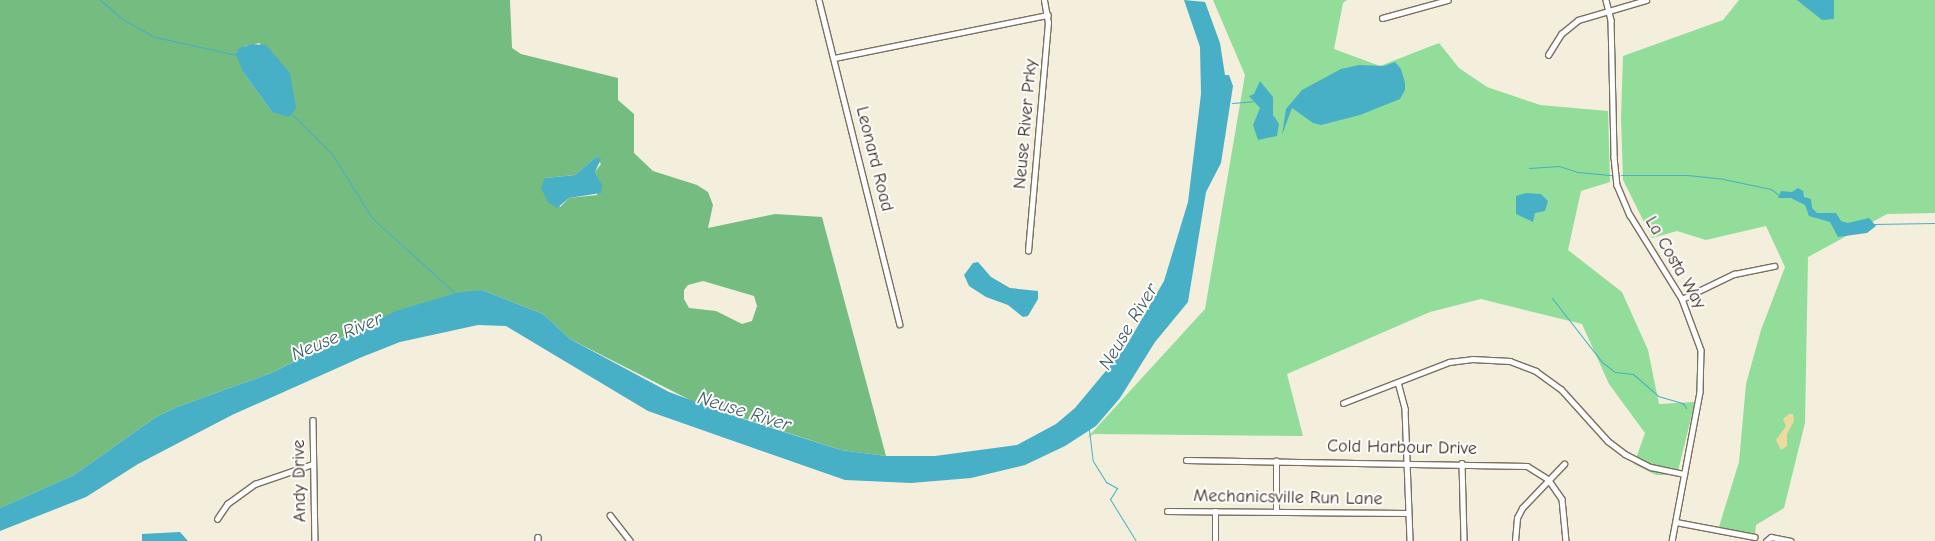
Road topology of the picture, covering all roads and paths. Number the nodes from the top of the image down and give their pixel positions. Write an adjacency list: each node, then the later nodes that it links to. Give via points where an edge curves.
1 (820, 0): 10 (street, Leonard Road)
2 (1044, 0): 7 (street, Neuse River Prky)
3 (1448, 0): 8 (street)
4 (1606, 0): 6 (street, La Costa Way)
5 (1646, 0): 6 (street)
6 (1610, 9): 9 (street, via 1578,20 1562,34); 13 (street, La Costa Way, via 1617,185 1630,215)
7 (1048, 15): 10 (street); 11 (street, Neuse River Prky)
8 (1382, 18)
9 (1548, 55)
10 (834, 58): 14 (street, Leonard Road)
11 (1028, 251)
12 (1774, 266): 13 (street, via 1734,274)
13 (1682, 299): 24 (street, La Costa Way, via 1698,336 1702,367)
14 (900, 324)
15 (1398, 382): 16 (street); 20 (street, via 1404,403); 24 (street, via 1466,359 1518,364 1561,389 1608,441 1625,454 1651,467)
16 (1343, 403)
17 (313, 420): 22 (street, Andy Drive)
18 (1186, 460): 19 (street, Cold Harbour Drive)
19 (1276, 460): 20 (street, Cold Harbour Drive); 28 (street)
20 (1406, 462): 21 (street, Cold Harbour Drive); 29 (street)
21 (1462, 463): 25 (street, Cold Harbour Drive, via 1527,466); 40 (street)
22 (313, 464): 31 (street, via 255,484 227,504); 36 (street, Andy Drive)
23 (1564, 464): 25 (street)
24 (1684, 474): 32 (street, La Costa Way)
25 (1548, 479): 41 (street, via 1522,508 1517,518); 42 (street, Cold Harbour Drive, via 1562,499)
26 (1167, 510): 27 (street, Mechanicsville Run Lane)
27 (1215, 511): 28 (street, Mechanicsville Run Lane); 38 (street)
28 (1276, 511): 29 (street, Mechanicsville Run Lane)
29 (1408, 513): 39 (street)
30 (610, 515): 34 (street)
31 (217, 519)
32 (1676, 522): 33 (street); 43 (street, La Costa Way)
33 (1755, 537)
34 (628, 539): 37 (street)
35 (1766, 539): 44 (street)
36 (315, 541)
37 (622, 541)
38 (1214, 541)
39 (1410, 541)
40 (1464, 541)
41 (1515, 541)
42 (1566, 541)
43 (1672, 541)
44 (1791, 541)

